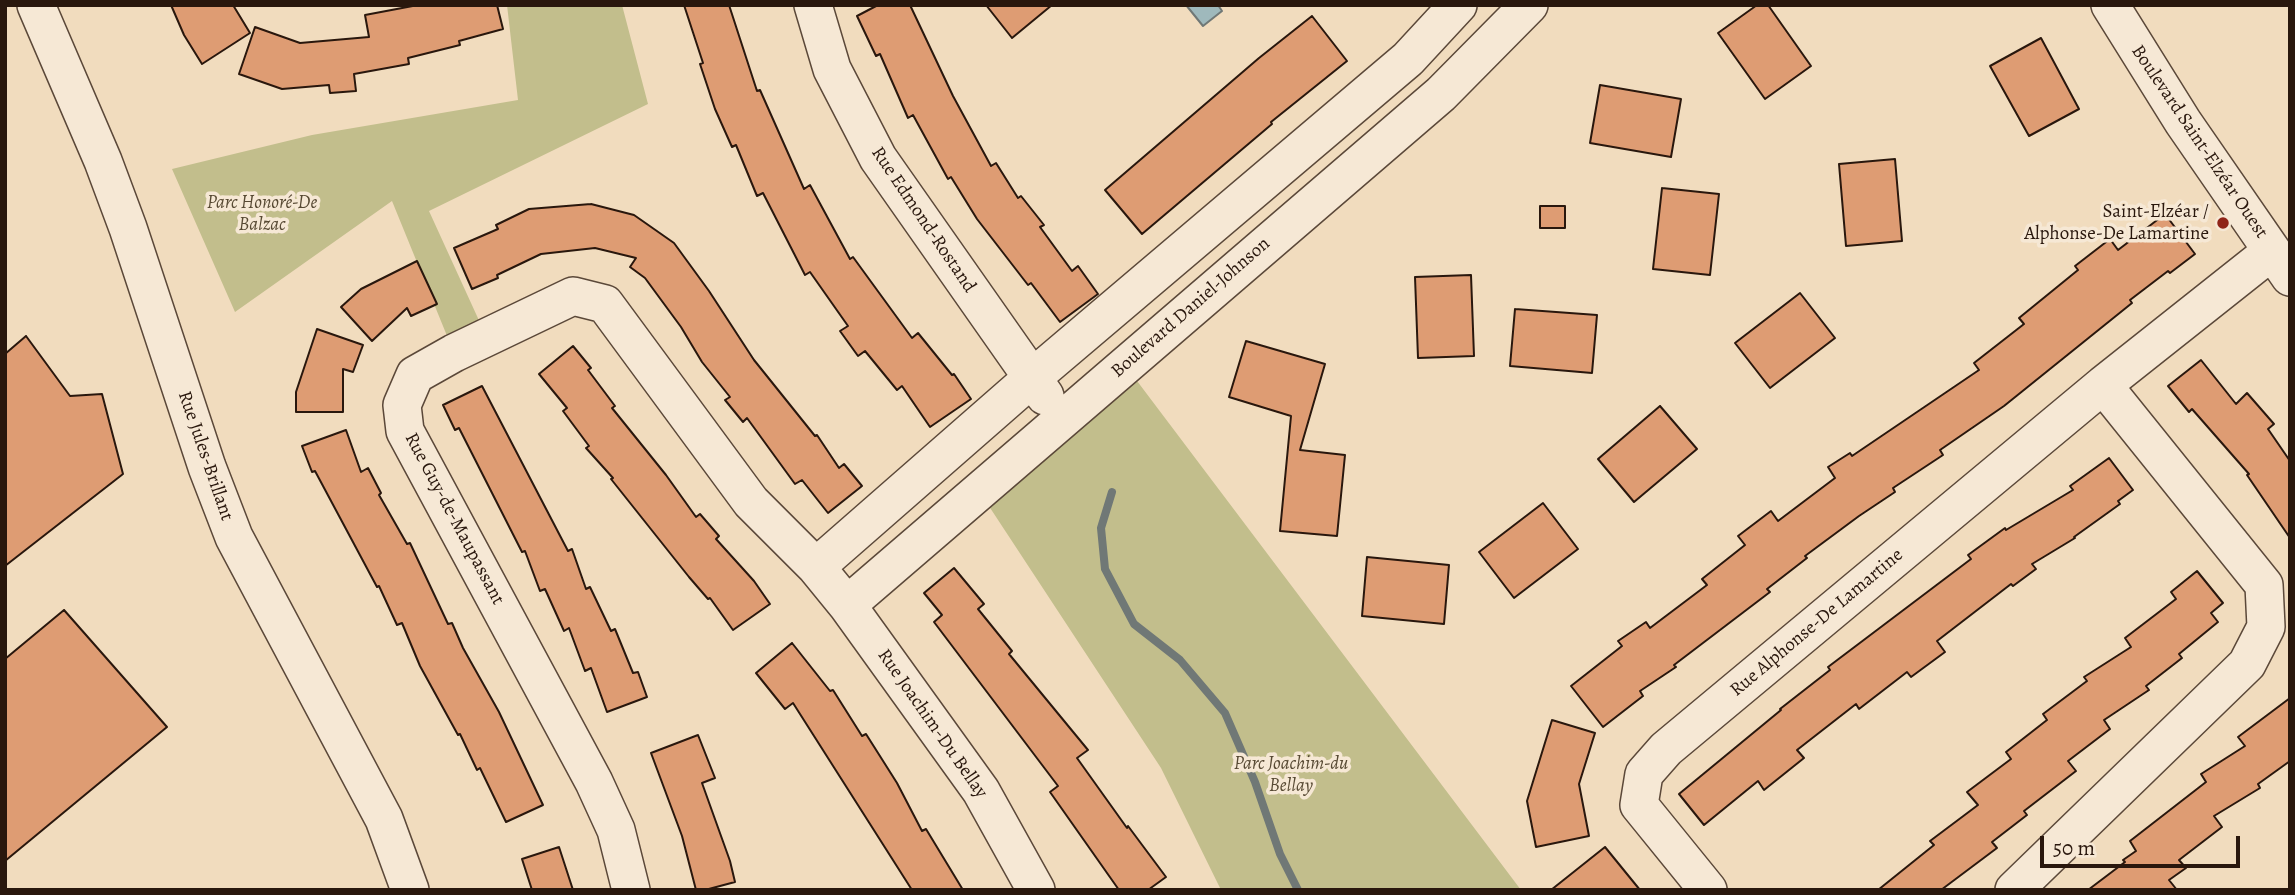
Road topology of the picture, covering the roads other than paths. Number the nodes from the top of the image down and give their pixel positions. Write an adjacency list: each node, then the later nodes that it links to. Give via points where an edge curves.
1 (36, 5): 12 (street, Rue Jules-Brillant, via 128,228 230,528 384,819)
2 (813, 5): 7 (street, Rue Edmond-Rostand, via 832,69 878,158)
3 (1458, 5): 7 (street, via 1408,59)
4 (1529, 5): 9 (street, Boulevard Daniel-Johnson, via 1441,94)
5 (2110, 5): 6 (street, Boulevard Saint-Elzéar Ouest, via 2183,122)
6 (2281, 264): 8 (street, Rue Alphonse-De Lamartine)
7 (1032, 378): 9 (street, Rue Edmond-Rostand); 10 (street)
8 (2103, 385): 15 (street, Rue Alphonse-De Lamartine, via 1665,749 1644,774 1639,805); 16 (street, via 2264,586 2266,627 2247,664)
9 (1062, 418): 11 (street, Boulevard Daniel-Johnson)
10 (816, 567): 11 (street, Rue Joachim-Du Bellay); 13 (street, Rue Guy-de-Maupassant, via 751,502 605,304 573,296 415,375 402,405 405,431 594,782 616,830)
11 (848, 605): 14 (street, Rue Joachim-Du Bellay, via 981,791)
12 (410, 890)
13 (631, 890)
14 (1036, 890)
15 (1709, 890)
16 (2014, 890)

